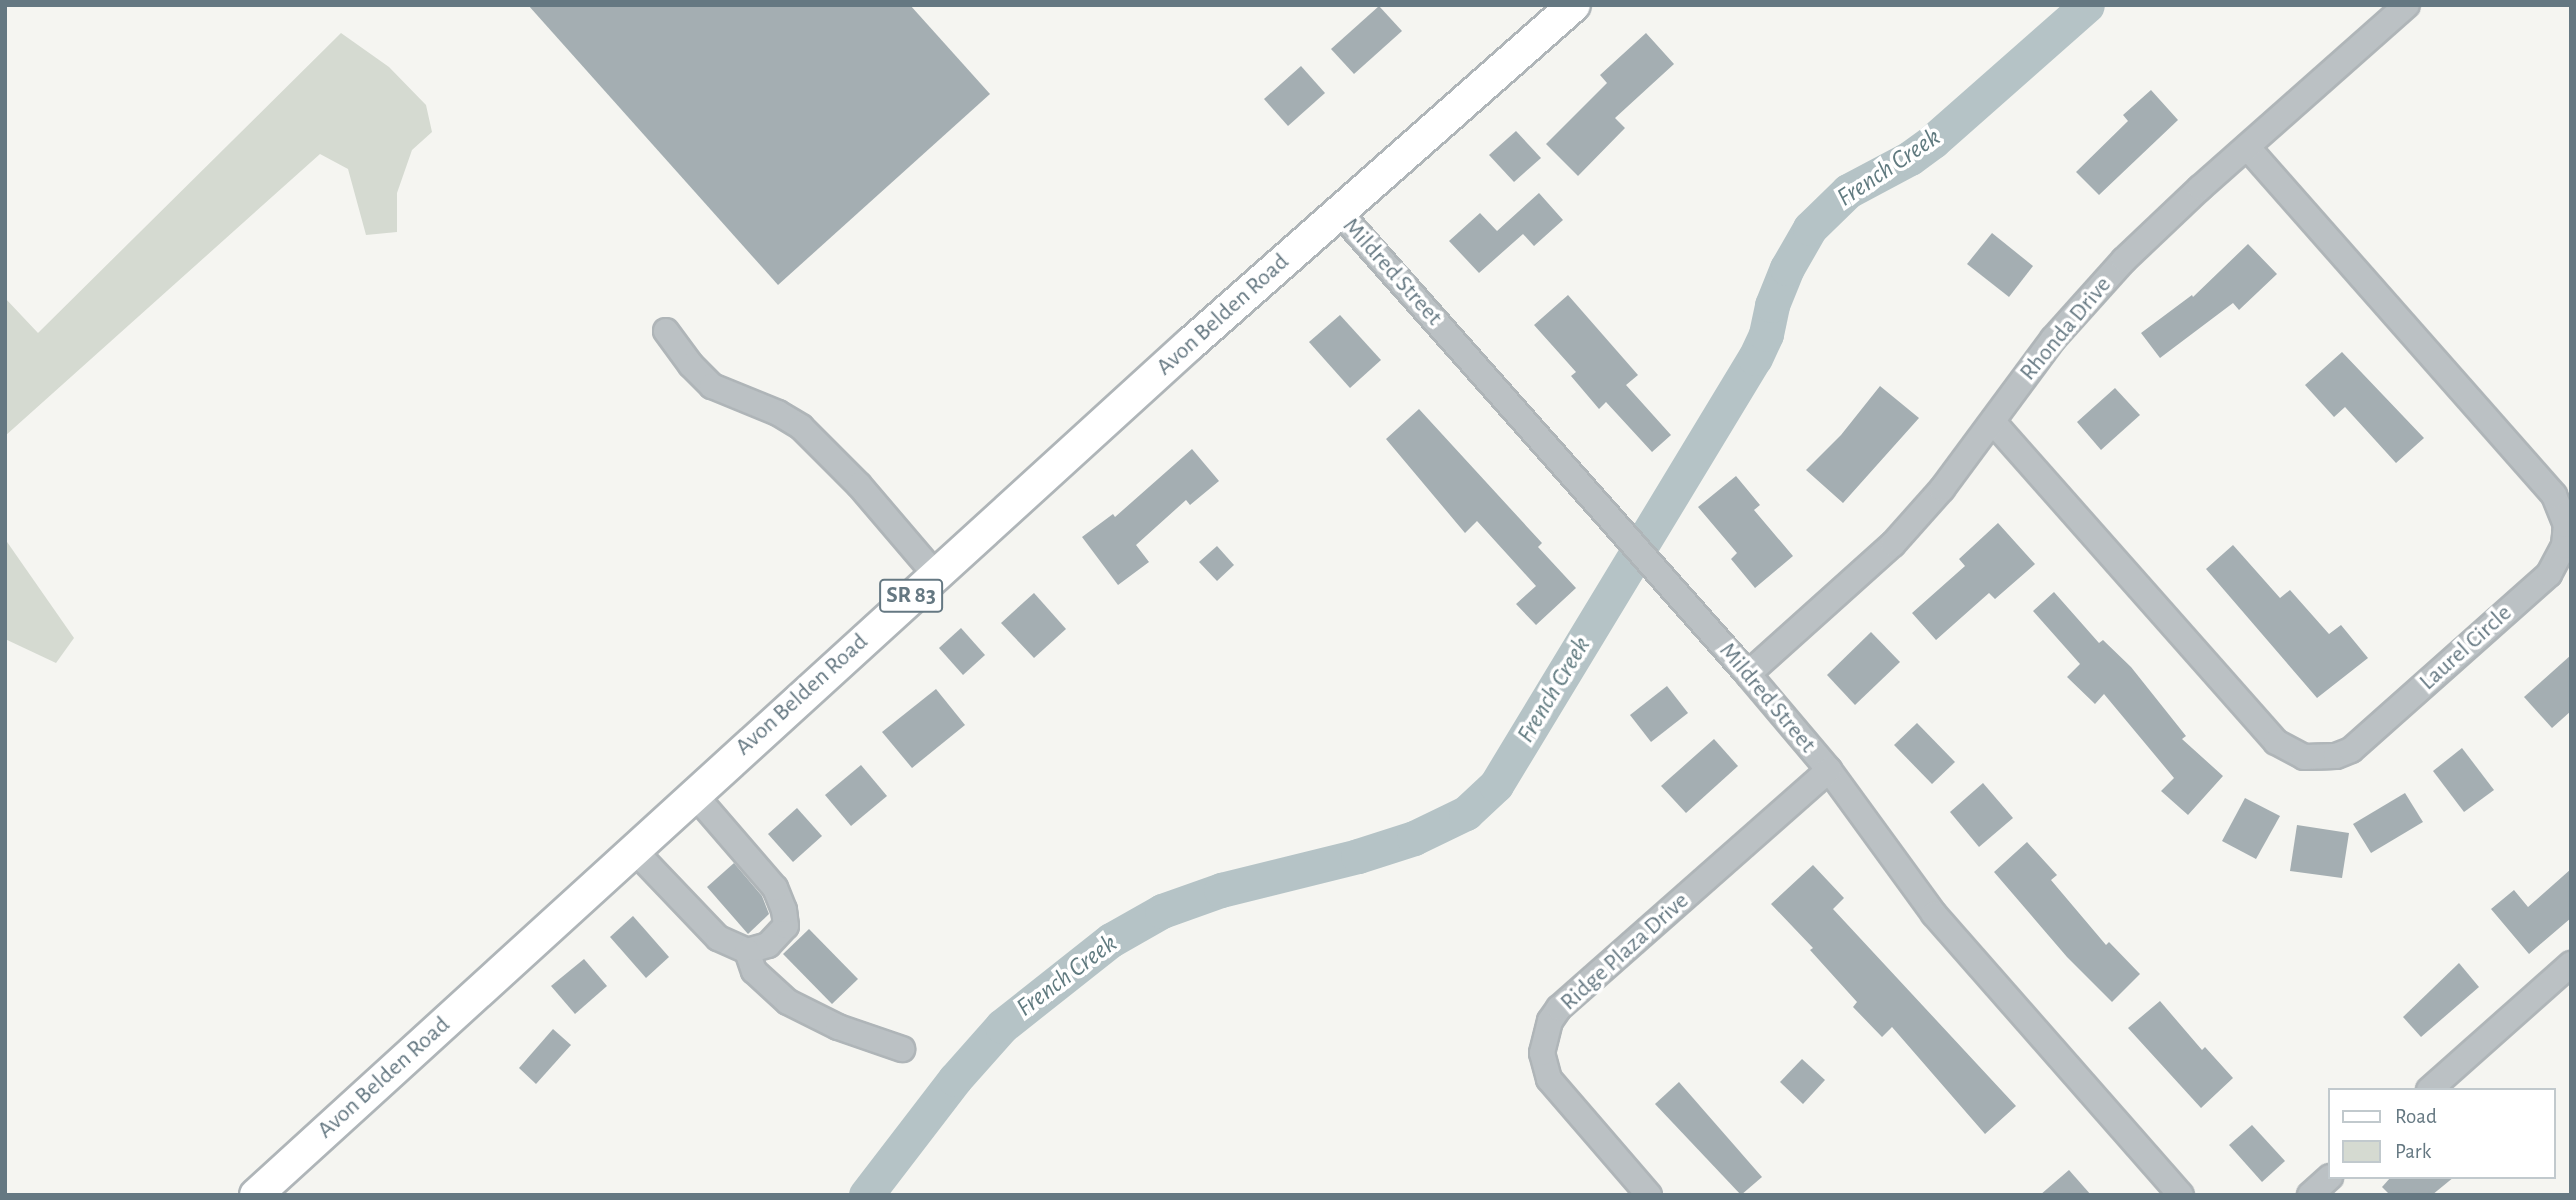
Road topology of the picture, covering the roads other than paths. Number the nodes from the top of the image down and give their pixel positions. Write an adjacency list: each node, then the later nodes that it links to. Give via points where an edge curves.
1 (1574, 5): 4 (main road, Avon Belden Road / SR 83)
2 (2407, 5): 3 (street, Rhonda Drive)
3 (2247, 147): 6 (street, Rhonda Drive, via 2124,260 2053,339); 6 (street, Laurel Circle, via 2554,495 2565,535 2549,574 2351,750 2336,756 2304,757 2276,742)
4 (1339, 212): 7 (main road, Avon Belden Road / SR 83); 8 (street, Mildred Street)
5 (666, 331): 7 (street, via 712,386 801,427 859,485)
6 (1993, 422): 8 (street, Rhonda Drive, via 1893,544)
7 (935, 574): 10 (main road, Avon Belden Road / SR 83)
8 (1748, 674): 9 (street, Mildred Street)
9 (1829, 770): 18 (street, Ridge Plaza Drive, via 1559,1008 1550,1021 1542,1053 1549,1079); 19 (street, Mildred Street, via 1934,914)
10 (694, 794): 11 (main road, Avon Belden Road / SR 83); 12 (street, via 775,888 784,910 786,926 768,945)
11 (634, 849): 12 (street, via 718,938); 17 (main road, Avon Belden Road / SR 83)
12 (747, 951): 14 (street, via 754,971 788,1002 838,1027)
13 (2571, 964): 15 (street)
14 (901, 1049)
15 (2431, 1088)
16 (2328, 1179): 20 (street)
17 (256, 1195)
18 (1649, 1195)
19 (2181, 1195)
20 (2310, 1195)

